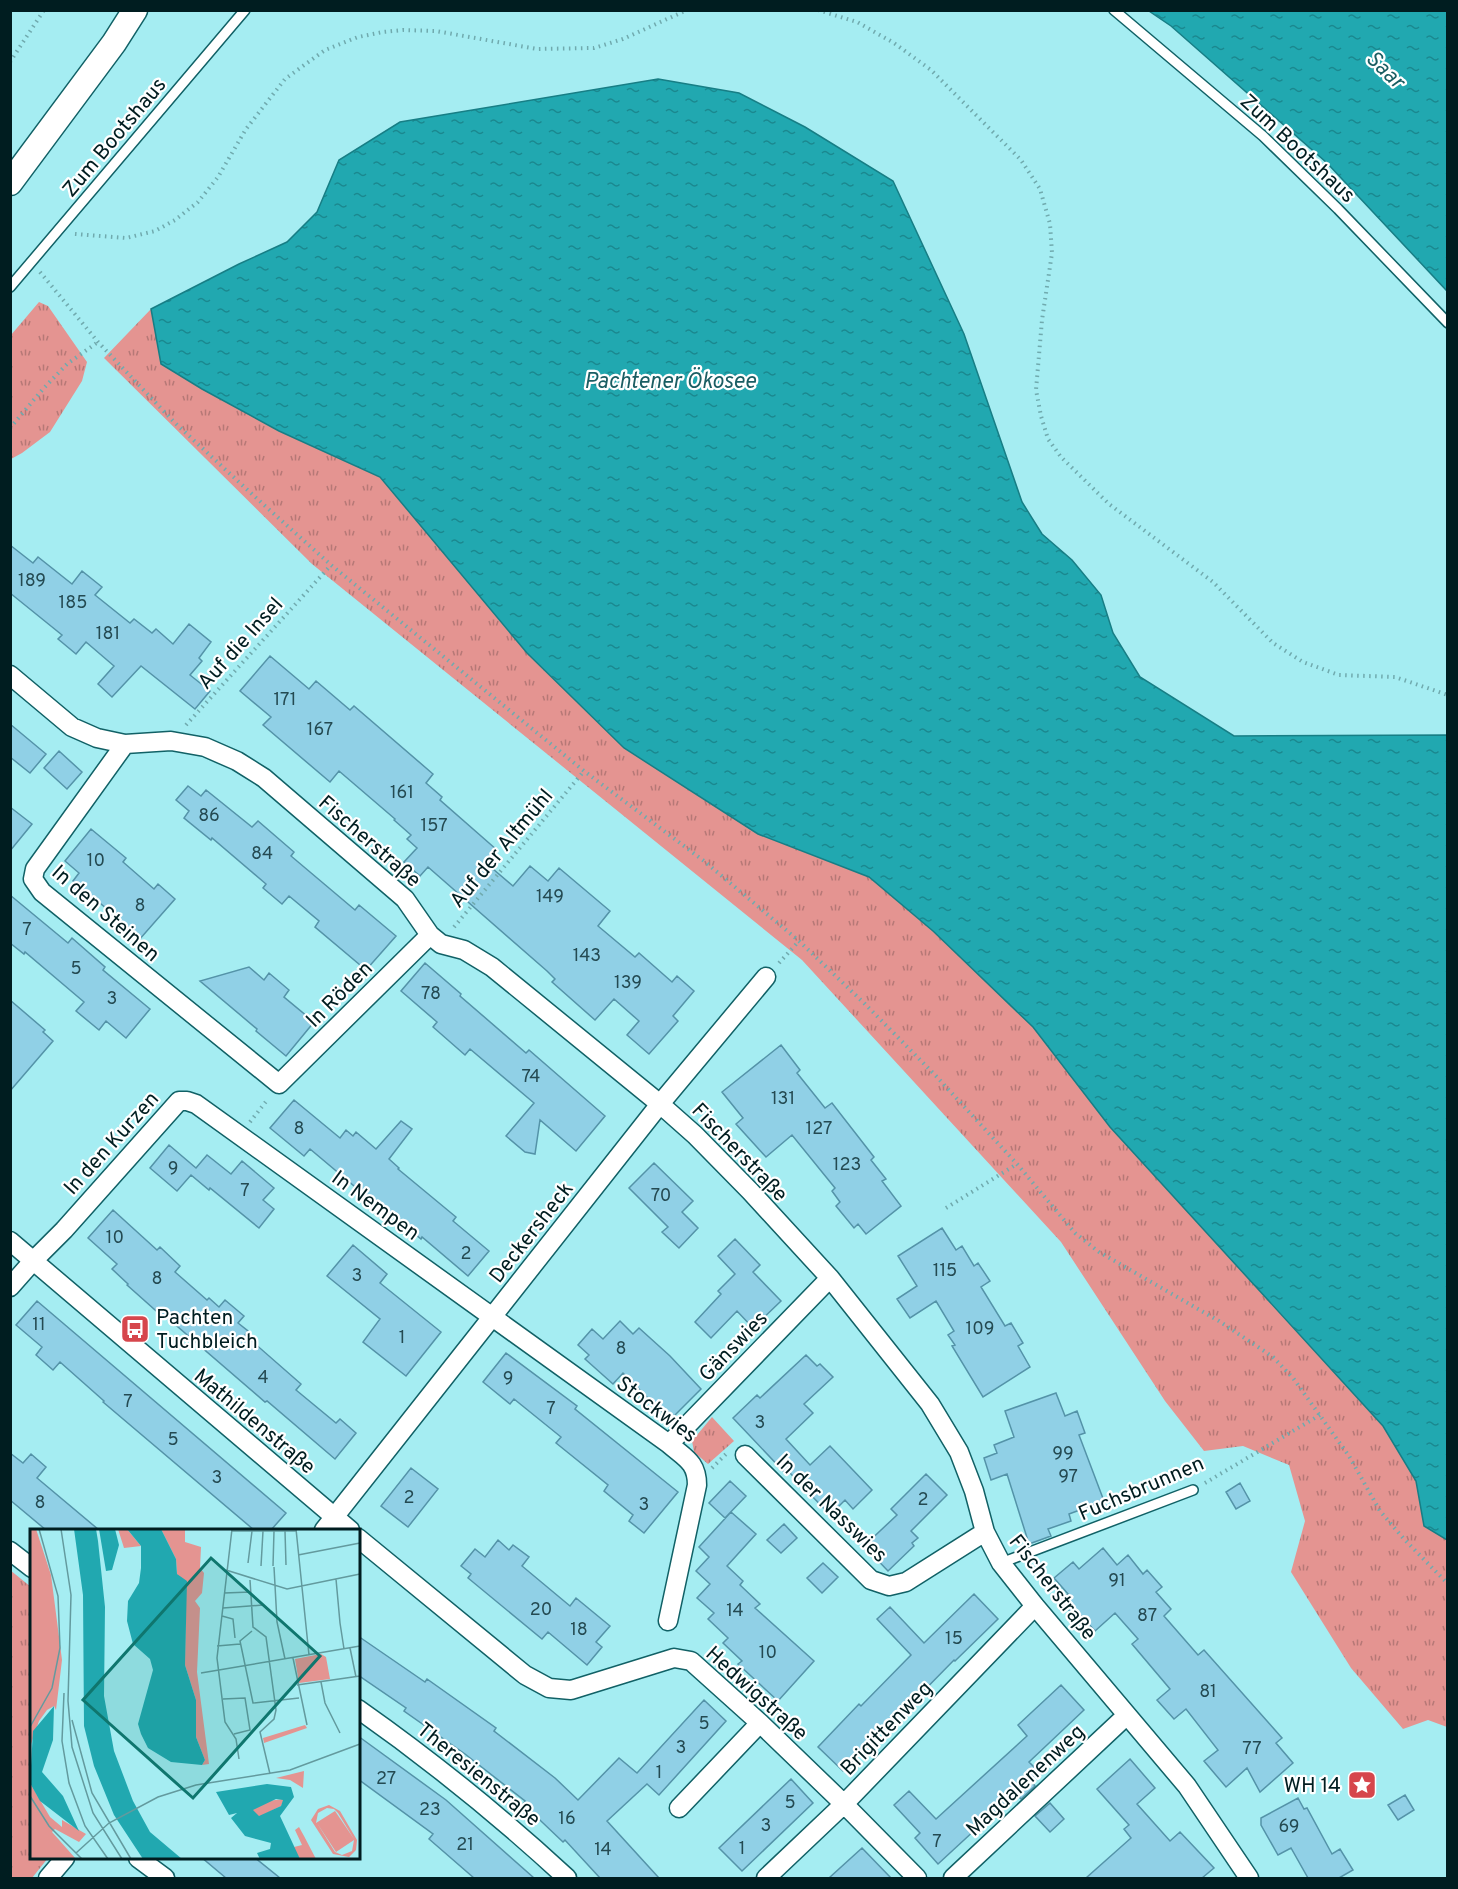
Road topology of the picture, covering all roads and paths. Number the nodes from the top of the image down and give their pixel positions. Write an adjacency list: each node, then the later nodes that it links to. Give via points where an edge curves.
1 (44, 10): 7 (path)
2 (135, 10): 8 (street)
3 (245, 10): 9 (lane, Zum Bootshaus)
4 (687, 10): 9 (path, via 594,48 537,49 436,31 403,30 358,37 325,51 285,80 246,129 218,177 198,202 175,220 155,231 126,238)
5 (818, 10): 17 (path, via 857,22 931,70 1021,159 1040,189 1050,224 1052,253 1041,320 1036,390 1048,439 1061,457 1108,504 1213,582 1273,643 1303,662 1339,675 1395,677)
6 (1114, 10): 12 (lane, Zum Bootshaus, via 1263,136)
7 (10, 62)
8 (10, 183)
9 (57, 233): 10 (lane, Zum Bootshaus)
10 (32, 262): 11 (lane, Zum Bootshaus); 13 (path)
11 (10, 287)
12 (1448, 323)
13 (98, 342): 14 (path, via 67,364); 15 (path, via 174,422)
14 (10, 428)
15 (331, 565): 18 (path, Auf die Insel); 20 (path)
16 (10, 675): 19 (street, Fischerstraße, via 72,728)
17 (1448, 695)
18 (171, 741): 19 (street, Fischerstraße); 21 (street, Fischerstraße, via 205,747 264,778 405,899)
19 (125, 744): 24 (street, In den Steinen, via 35,869 33,879 42,892)
20 (584, 771): 21 (path, Auf der Altmühl); 22 (path, via 704,861)
21 (435, 939): 24 (street, In Röden); 25 (street, Fischerstraße, via 492,967)
22 (799, 941): 23 (path); 27 (path, via 936,1076)
23 (770, 973): 25 (street, Deckersheck)
24 (279, 1084): 26 (path)
25 (660, 1104): 31 (street, Fischerstraße, via 695,1135); 33 (street, Deckersheck)
26 (237, 1133): 30 (street, In den Kurzen, via 196,1104 179,1101); 33 (street, In Nempen)
27 (1017, 1164): 28 (path); 34 (path, via 1075,1233 1099,1252 1253,1342 1293,1378)
28 (946, 1208)
29 (10, 1241): 30 (street, Mathildenstraße)
30 (33, 1261): 32 (street); 39 (street, Mathildenstraße)
31 (830, 1278): 35 (street, Gänswies); 41 (street, Fischerstraße, via 930,1404 959,1452)
32 (10, 1287)
33 (492, 1317): 35 (street, Stockwies); 39 (street, Deckersheck)
34 (1320, 1415): 38 (path, Fuchsbrunnen); 46 (path, via 1380,1511)
35 (669, 1444): 37 (street, Stockwies)
36 (745, 1455): 37 (path, via 731,1449 712,1468); 41 (street, In der Nasswies, via 871,1580 889,1586 906,1582)
37 (697, 1472): 48 (street, Stockwies)
38 (1193, 1490): 44 (lane, Fuchsbrunnen)
39 (329, 1524): 40 (street)
40 (346, 1529)
41 (985, 1532): 44 (street, Fischerstraße)
42 (360, 1540): 51 (street, Hedwigstraße, via 525,1675 549,1688 571,1690 674,1658 691,1661)
43 (10, 1551): 45 (street)
44 (1001, 1563): 47 (street, Fischerstraße)
45 (30, 1566)
46 (1448, 1584)
47 (1035, 1606): 50 (street, Fischerstraße); 52 (street, Brigittenweg)
48 (668, 1621)
49 (360, 1709): 58 (street, Theresienstraße, via 442,1770)
50 (1127, 1715): 61 (street, Magdalenenweg); 62 (street, Fischerstraße, via 1187,1786)
51 (760, 1723): 52 (street, Hedwigstraße); 53 (street)
52 (844, 1804): 59 (street, Brigittenweg); 60 (street, Hedwigstraße)
53 (679, 1809)
54 (63, 1859): 56 (street)
55 (141, 1859): 57 (street)
56 (48, 1878)
57 (165, 1878)
58 (567, 1878)
59 (766, 1878)
60 (917, 1878)
61 (953, 1878)
62 (1249, 1878)

